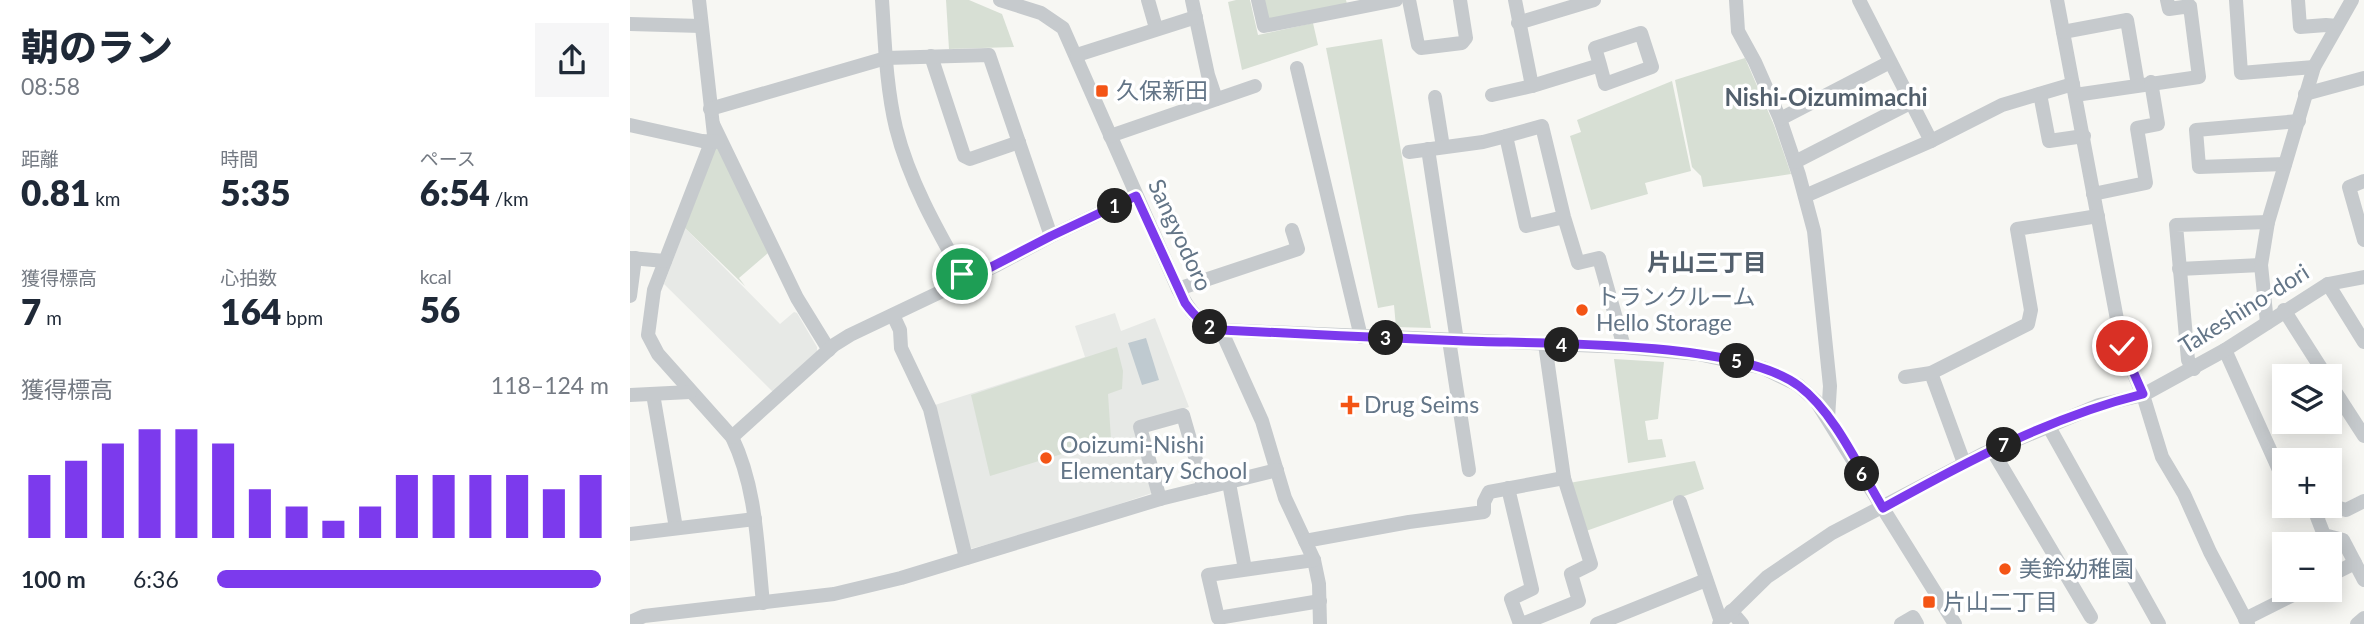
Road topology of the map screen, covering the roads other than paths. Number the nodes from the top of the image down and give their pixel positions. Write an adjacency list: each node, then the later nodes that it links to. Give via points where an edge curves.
1 (699, 0): 22 (street)
2 (882, 0): 28 (street)
3 (1000, 0): 26 (street, Sangyodoro, via 1057,22)
4 (1148, 0): 24 (street)
5 (1192, 0): 19 (street)
6 (1258, 0): 7 (street, via 1264,26)
7 (1396, 0)
8 (1409, 0): 9 (street, via 1421,48 1462,43 1466,38)
9 (1460, 0)
10 (1515, 0): 20 (street)
11 (1594, 0): 20 (street)
12 (1736, 0): 45 (street, via 1738,31)
13 (1859, 0): 29 (street)
14 (2057, 0): 25 (street)
15 (2167, 0): 34 (street, via 2169,9 2190,6 2199,77)
16 (2236, 0): 31 (street, via 2241,73)
17 (2298, 0): 23 (street, via 2300,27)
18 (2352, 0): 23 (street)
19 (1196, 18): 24 (street); 42 (street)
20 (1518, 23): 36 (street)
21 (630, 24): 22 (street)
22 (701, 26): 44 (street)
23 (2337, 26): 31 (street)
24 (1156, 28): 26 (street)
25 (2063, 32): 34 (street, via 2127,20); 37 (street)
26 (1077, 55): 48 (street, Sangyodoro)
27 (931, 56): 28 (street); 53 (street, via 989,55); 53 (street, via 964,156 970,159)
28 (886, 58): 44 (street); 73 (street, via 896,129 923,204)
29 (1890, 62): 43 (street); 45 (street)
30 (1600, 65): 36 (street)
31 (2314, 67): 39 (street)
32 (1297, 68): 81 (street)
33 (2364, 78): 39 (street)
34 (2145, 83): 37 (street); 59 (street, via 2158,124 2137,128 2146,183)
35 (1255, 86): 42 (street)
36 (1532, 86): 40 (street)
37 (2074, 90): 38 (street); 50 (street)
38 (2040, 94): 50 (street, via 2049,141); 51 (street, via 2003,105)
39 (2305, 94): 46 (street)
40 (1492, 95)
41 (1435, 97): 54 (street)
42 (1216, 99): 48 (street)
43 (1912, 102): 51 (street); 56 (street)
44 (710, 108): 52 (street)
45 (1780, 119): 56 (street)
46 (2299, 121): 57 (street); 57 (street, via 2196,130 2199,167)
47 (630, 125): 52 (street)
48 (1110, 136): 60 (street, Sangyodoro)
49 (1506, 136): 54 (street); 63 (street, via 1542,127); 63 (street, via 1526,226)
50 (2084, 136): 59 (street)
51 (1931, 141): 61 (street)
52 (717, 142): 69 (street); 86 (street, via 797,298)
53 (1019, 142): 66 (street)
54 (1436, 148): 55 (street); 82 (street)
55 (1409, 152)
56 (1795, 162): 61 (street)
57 (2285, 164): 64 (street)
58 (2364, 181): 67 (street, via 2349,187)
59 (2093, 194): 62 (street)
60 (1136, 196): 66 (street); 75 (street, Sangyodoro)
61 (1805, 196): 97 (street, via 1814,231 1830,387)
62 (2098, 216): 90 (street, via 2017,229 2031,310 2028,324); 94 (street, via 2122,346)
63 (1564, 217): 85 (street, via 1578,263 1599,257)
64 (2269, 222): 70 (street); 71 (street, via 2176,225)
65 (1292, 230): 75 (street, via 1298,249)
66 (1051, 236): 73 (street)
67 (2364, 240)
68 (633, 258): 69 (street); 76 (street)
69 (665, 261): 92 (street, via 654,290 649,337)
70 (2261, 265): 71 (street); 79 (street)
71 (2179, 269): 89 (street, via 2188,360)
72 (2363, 275): 74 (street, Takeshino-dori)
73 (964, 281): 78 (street)
74 (2328, 284): 77 (street, Takeshino-dori); 83 (street)
75 (1178, 289): 80 (street, Sangyodoro, via 1195,316)
76 (630, 296)
77 (2284, 310): 79 (street, Takeshino-dori); 88 (street)
78 (893, 315): 86 (street); 120 (street, via 901,348 930,409)
79 (2267, 323): 87 (street, Takeshino-dori)
80 (1221, 330): 81 (street, Sangyodoro); 104 (street, via 1262,421)
81 (1361, 337): 82 (street, Sangyodoro)
82 (1453, 341): 84 (street, Sangyodoro); 105 (street)
83 (2364, 342)
84 (1545, 344): 85 (street, Sangyodoro); 106 (street)
85 (1624, 347): 97 (street, Sangyodoro, via 1698,354 1763,368 1798,385)
86 (829, 350): 100 (street)
87 (2225, 351): 89 (street, Takeshino-dori); 102 (street)
88 (2318, 364)
89 (2194, 369): 94 (street, Takeshino-dori)
90 (1931, 373): 91 (street); 103 (street)
91 (1905, 377)
92 (690, 391): 93 (street); 100 (street)
93 (653, 394): 95 (street); 117 (street)
94 (2143, 394): 98 (street, Takeshino-dori, via 2099,405); 134 (street, via 2162,457)
95 (630, 395)
96 (2342, 402): 99 (street)
97 (1828, 418): 113 (street, Sangyodoro)
98 (2049, 427): 101 (street, Takeshino-dori); 143 (street)
99 (2364, 436)
100 (732, 437): 116 (street, via 749,483)
101 (1992, 450): 103 (street, Takeshino-dori); 131 (street)
102 (2272, 454)
103 (1964, 463): 113 (street, Takeshino-dori)
104 (1277, 470): 107 (street); 119 (street)
105 (1469, 470)
106 (1563, 478): 109 (street); 137 (street, via 1591,564 1571,575 1579,601)
107 (1229, 483): 108 (street); 123 (street)
108 (1203, 488): 110 (street); 110 (street, via 1183,415 1140,427)
109 (1508, 488): 119 (street, via 1489,492 1484,512); 137 (street, via 1532,589 1511,599)
110 (1160, 499): 120 (street)
111 (2364, 501): 114 (street)
112 (1680, 502): 125 (street)
113 (1883, 508): 130 (street, Takeshino-dori, via 1802,551); 142 (street, Sangyodoro)
114 (2342, 509)
115 (2317, 518): 122 (street, via 2323,535 2343,540)
116 (755, 519): 117 (street); 129 (street)
117 (676, 528): 118 (street)
118 (630, 534)
119 (1305, 541): 121 (street)
120 (966, 558): 129 (street, via 834,594)
121 (1314, 560): 123 (street); 127 (street)
122 (2355, 563): 124 (street); 126 (street)
123 (1245, 569): 127 (street, via 1208,575 1218,618)
124 (2342, 570)
125 (1706, 580): 135 (street); 138 (street)
126 (2364, 580)
127 (1320, 601): 136 (street)
128 (2282, 602): 134 (street)
129 (763, 603): 133 (street, via 644,616)
130 (1731, 611): 135 (street, Takeshino-dori); 139 (street)
131 (2091, 617)
132 (2364, 618): 144 (street)
133 (630, 622)
134 (2246, 622)
135 (1720, 623)
136 (1320, 624)
137 (1521, 624)
138 (1597, 624)
139 (1742, 624)
140 (1902, 624): 141 (street, via 1913,617)
141 (1917, 624)
142 (1955, 624)
143 (2159, 624)
144 (2357, 624)

